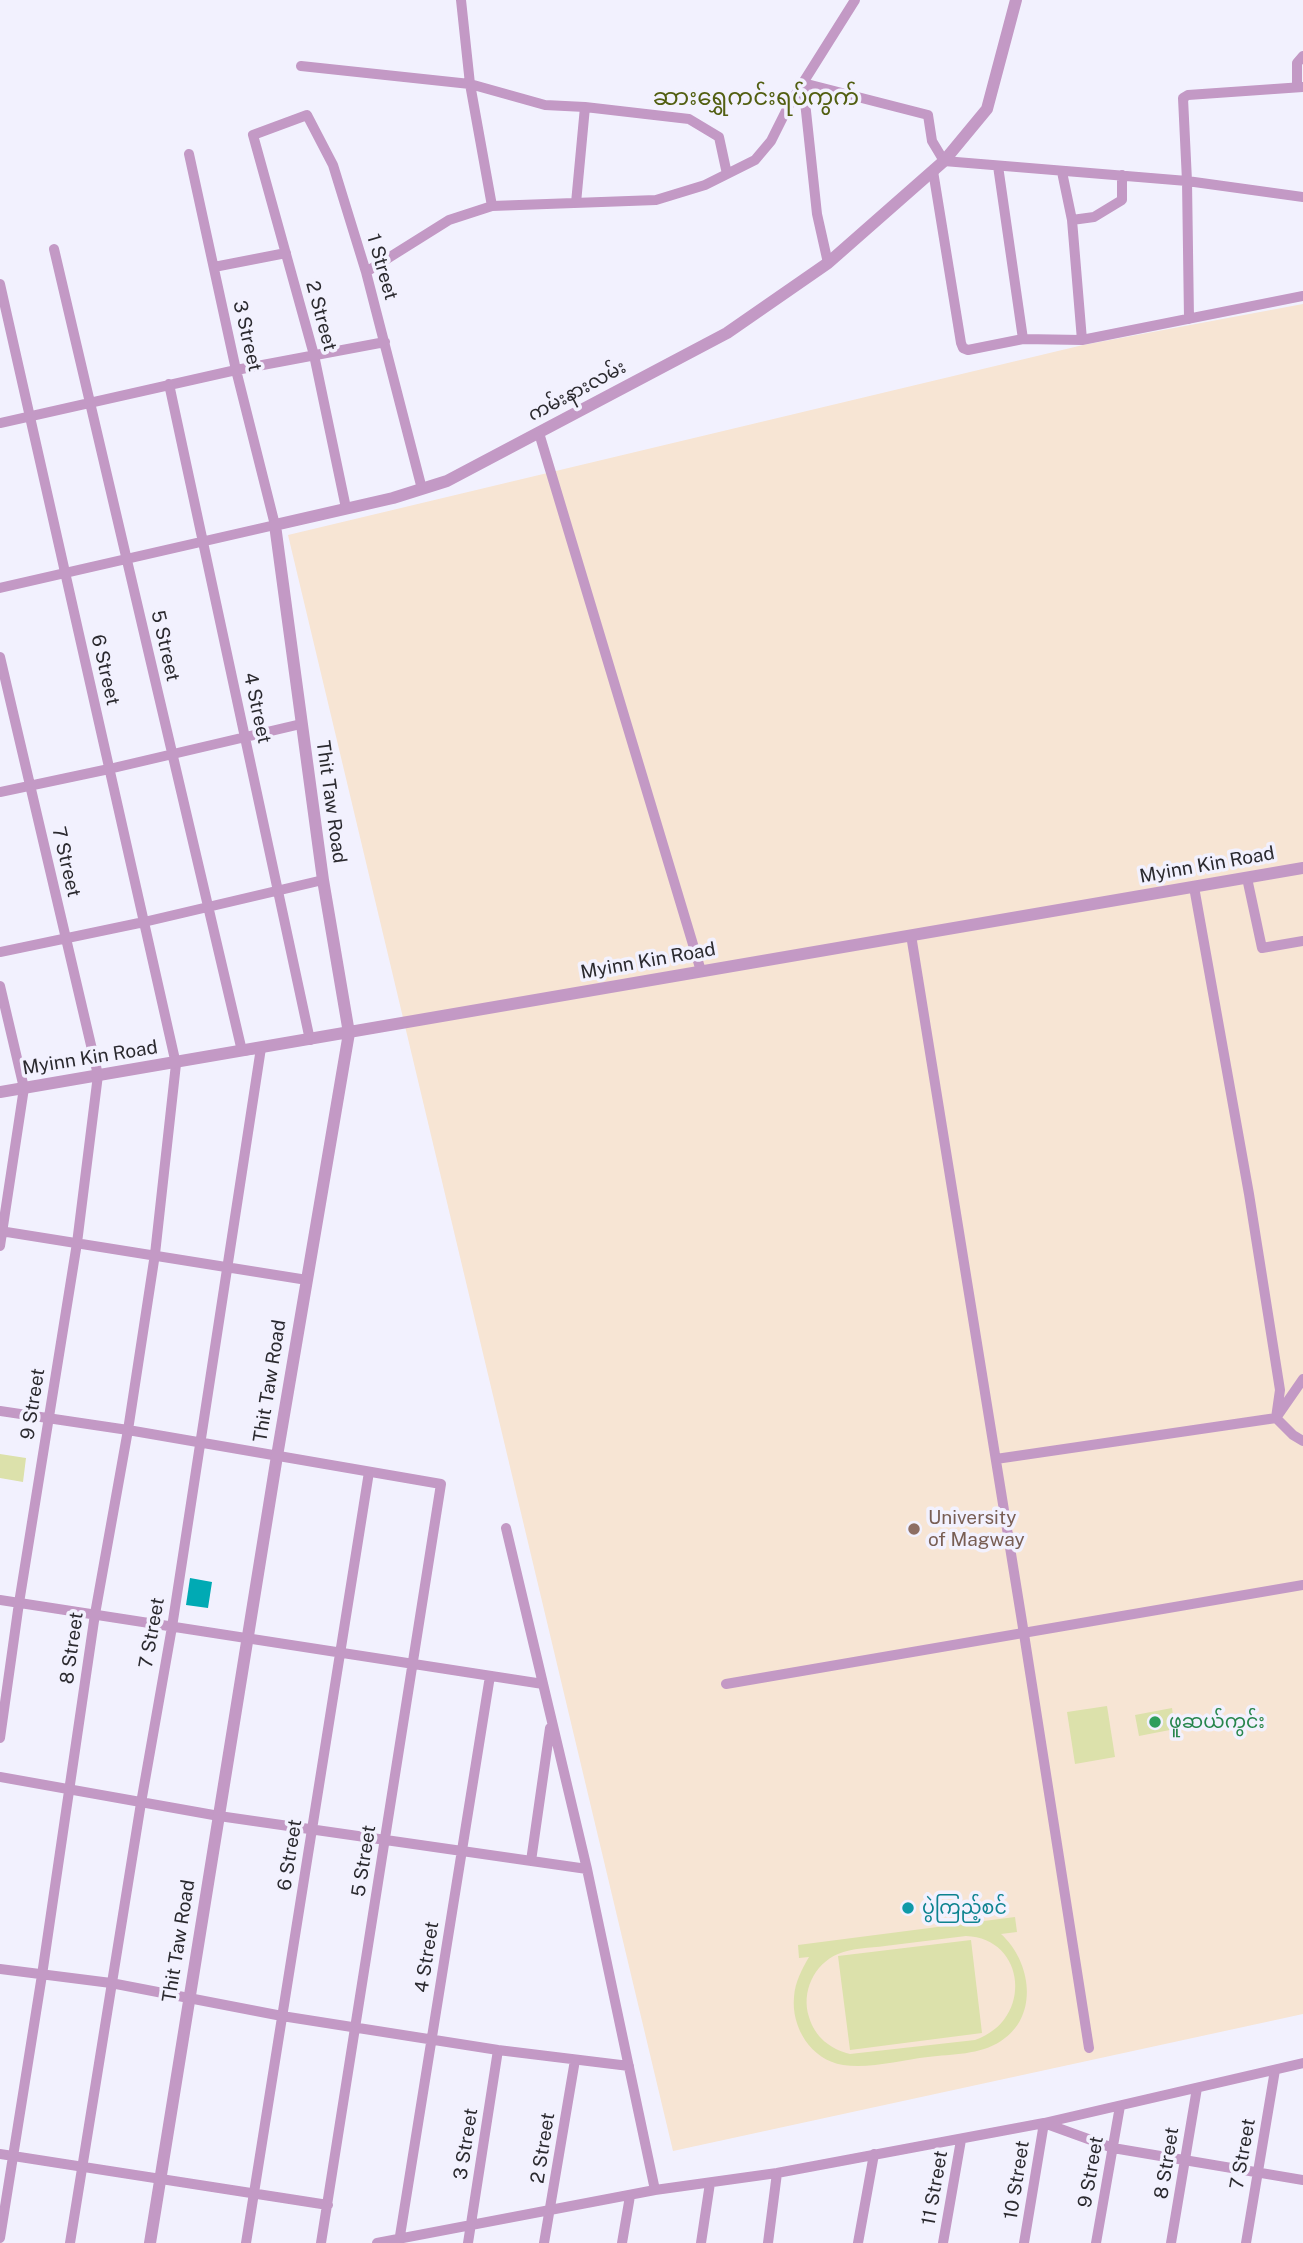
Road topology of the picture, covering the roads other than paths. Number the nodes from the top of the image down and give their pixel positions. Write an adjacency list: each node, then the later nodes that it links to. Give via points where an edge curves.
1 (461, 0): 7 (street)
2 (855, 0): 6 (street)
3 (1016, 0): 12 (street, ကမ်းနားလမ်း, via 987,109)
4 (1303, 56): 8 (street, via 1297,63)
5 (301, 66): 7 (street)
6 (803, 83): 12 (street, via 928,115 932,141); 16 (street, via 771,141 755,160); 25 (street, via 817,214)
7 (470, 84): 9 (street, via 545,105); 21 (street)
8 (1300, 87): 18 (street, via 1183,98)
9 (585, 107): 16 (street, via 689,119 719,137); 20 (street)
10 (253, 135): 24 (street, 2 Street); 27 (street, 1 Street, via 307,115 333,165)
11 (189, 154): 26 (street, 3 Street)
12 (944, 161): 13 (street); 14 (street, ကမ်းနားလမ်း)
13 (998, 166): 15 (street); 31 (street)
14 (933, 171): 25 (street, ကမ်းနားလမ်း); 31 (street, via 963,348)
15 (1062, 172): 17 (street); 22 (street)
16 (727, 174): 20 (street, via 656,200)
17 (1122, 175): 18 (street); 22 (street, via 1122,200 1094,218)
18 (1188, 181): 19 (street); 30 (street)
19 (1303, 197)
20 (576, 203): 21 (street)
21 (492, 206): 27 (street, via 449,220)
22 (1072, 220): 32 (street)
23 (54, 249): 37 (street, 5 Street)
24 (286, 253): 26 (street); 34 (street, 2 Street)
25 (828, 263): 40 (street, ကမ်းနားလမ်း, via 727,333)
26 (214, 267): 35 (street, 3 Street)
27 (366, 272): 33 (street, 1 Street)
28 (0, 284): 38 (street, 6 Street)
29 (1303, 296): 30 (street)
30 (1189, 319): 32 (street)
31 (1023, 339): 32 (street)
32 (1083, 340)
33 (385, 342): 34 (street); 41 (street, 1 Street)
34 (314, 355): 35 (street); 42 (street, 2 Street)
35 (236, 370): 36 (street); 43 (street, 3 Street)
36 (169, 384): 37 (street); 44 (street, 4 Street)
37 (90, 402): 38 (street); 45 (street, 5 Street)
38 (30, 417): 39 (street); 46 (street, 6 Street)
39 (0, 423)
40 (539, 432): 41 (street, ကမ်းနားလမ်း, via 447,481); 66 (street)
41 (422, 489): 42 (street, ကမ်းနားလမ်း)
42 (346, 508): 43 (street, ကမ်းနားလမ်း)
43 (275, 525): 44 (street, ကမ်းနားလမ်း); 49 (street, Thit Taw Road)
44 (203, 541): 45 (street, ကမ်းနားလမ်း); 50 (street, 4 Street)
45 (127, 558): 46 (street, ကမ်းနားလမ်း); 51 (street, 5 Street)
46 (66, 575): 47 (street, ကမ်းနားလမ်း); 52 (street, 6 Street)
47 (0, 588)
48 (0, 657): 53 (street, 7 Street)
49 (301, 724): 50 (street); 57 (street, Thit Taw Road)
50 (245, 736): 51 (street); 59 (street, 4 Street)
51 (172, 753): 52 (street); 60 (street, 5 Street)
52 (109, 769): 53 (street); 61 (street, 6 Street)
53 (30, 785): 54 (street); 63 (street, 7 Street)
54 (0, 792)
55 (1303, 868): 56 (street, Myinn Kin Road)
56 (1247, 878): 58 (street, Myinn Kin Road); 64 (street, via 1262,948)
57 (323, 880): 59 (street); 68 (street, Thit Taw Road)
58 (1194, 887): 62 (street, Myinn Kin Road); 84 (street, via 1278,1377)
59 (278, 890): 60 (street); 69 (street, 4 Street)
60 (208, 906): 61 (street); 71 (street, 5 Street)
61 (144, 922): 63 (street); 72 (street, 6 Street)
62 (911, 935): 66 (street, Myinn Kin Road); 90 (street)
63 (65, 937): 65 (street); 73 (street, 7 Street)
64 (1303, 941)
65 (0, 952)
66 (701, 971): 68 (street, Myinn Kin Road)
67 (0, 986): 74 (street)
68 (349, 1033): 69 (street, Myinn Kin Road); 81 (street, Thit Taw Road)
69 (310, 1040): 70 (street, Myinn Kin Road)
70 (261, 1048): 71 (street); 80 (street, 7 Street)
71 (242, 1051): 72 (street, Myinn Kin Road)
72 (176, 1064): 73 (street, Myinn Kin Road); 79 (street, 8 Street)
73 (97, 1075): 74 (street, Myinn Kin Road); 77 (street, 9 Street)
74 (24, 1088): 75 (street, Myinn Kin Road); 76 (street)
75 (0, 1092)
76 (1, 1231): 77 (street); 78 (street)
77 (77, 1244): 79 (street); 85 (street, 9 Street)
78 (0, 1246)
79 (155, 1254): 80 (street); 86 (street, 8 Street)
80 (227, 1267): 81 (street); 88 (street, 7 Street)
81 (307, 1280): 89 (street, Thit Taw Road)
82 (1303, 1379): 84 (street)
83 (0, 1411): 85 (street)
84 (1276, 1418): 87 (street); 90 (street)
85 (49, 1419): 86 (street); 95 (street, 9 Street)
86 (128, 1430): 88 (street); 96 (street, 8 Street)
87 (1303, 1441)
88 (200, 1443): 89 (street); 97 (street, 7 Street)
89 (277, 1456): 91 (street); 99 (street, Thit Taw Road)
90 (996, 1459): 98 (street)
91 (369, 1472): 100 (street, 6 Street); 101 (street, 5 Street, via 441,1483)
92 (506, 1528): 103 (street)
93 (1303, 1585): 98 (street)
94 (0, 1600): 95 (street)
95 (19, 1603): 96 (street); 106 (street, 9 Street)
96 (95, 1614): 97 (street); 108 (street, 8 Street)
97 (172, 1627): 99 (street); 109 (street, 7 Street)
98 (1024, 1634): 104 (street); 123 (street)
99 (248, 1638): 100 (street); 110 (street, Thit Taw Road)
100 (340, 1653): 101 (street); 111 (street, 6 Street)
101 (413, 1664): 102 (street); 112 (street, 5 Street)
102 (490, 1676): 103 (street); 113 (street, 4 Street)
103 (543, 1684): 105 (street)
104 (726, 1684)
105 (551, 1720): 114 (street); 115 (street)
106 (0, 1738)
107 (0, 1777): 108 (street)
108 (69, 1788): 109 (street); 117 (street, 8 Street)
109 (141, 1802): 110 (street); 118 (street, 7 Street)
110 (219, 1815): 111 (street); 119 (street, Thit Taw Road)
111 (312, 1829): 112 (street); 120 (street, 6 Street)
112 (385, 1840): 113 (street); 121 (street, 5 Street)
113 (462, 1851): 114 (street); 122 (street, 4 Street)
114 (531, 1861): 115 (street)
115 (587, 1869): 127 (street)
116 (0, 1969): 117 (street)
117 (43, 1975): 118 (street); 136 (street, 8 Street)
118 (111, 1983): 119 (street); 138 (street, 7 Street)
119 (190, 1997): 120 (street); 141 (street, Thit Taw Road)
120 (282, 2016): 121 (street); 145 (street, 6 Street)
121 (356, 2028): 122 (street); 147 (street, 5 Street)
122 (432, 2039): 124 (street); 151 (street, 4 Street)
123 (1089, 2048)
124 (498, 2050): 125 (street); 149 (street, 3 Street)
125 (575, 2060): 127 (street); 148 (street, 2 Street)
126 (1303, 2063): 128 (street)
127 (629, 2066): 144 (street)
128 (1275, 2070): 129 (street); 140 (street, 7 Street)
129 (1197, 2088): 130 (street); 137 (street, 8 Street)
130 (1119, 2106): 131 (street); 133 (street, 9 Street)
131 (1044, 2123): 132 (street); 133 (street); 164 (street, 10 Street)
132 (961, 2140): 135 (street); 163 (street, 11 Street)
133 (1112, 2148): 137 (street); 165 (street, 9 Street)
134 (0, 2154): 136 (street)
135 (874, 2154): 139 (street); 162 (street)
136 (13, 2156): 138 (street); 150 (street, 8 Street)
137 (1185, 2160): 140 (street); 166 (street, 8 Street)
138 (82, 2167): 141 (street); 152 (street, 7 Street)
139 (777, 2173): 143 (street); 161 (street)
140 (1258, 2173): 142 (street); 167 (street, 7 Street)
141 (160, 2178): 145 (street); 153 (street, Thit Taw Road)
142 (1303, 2180)
143 (710, 2183): 144 (street); 160 (street)
144 (655, 2190): 146 (street)
145 (254, 2194): 147 (street); 154 (street, 6 Street)
146 (630, 2196): 148 (street); 159 (street)
147 (328, 2205): 155 (street, 5 Street)
148 (550, 2209): 149 (street); 158 (street, 2 Street)
149 (471, 2226): 151 (street); 157 (street, 3 Street)
150 (0, 2238)
151 (399, 2241): 156 (street)
152 (70, 2243)
153 (150, 2243)
154 (246, 2243)
155 (321, 2243)
156 (377, 2243)
157 (468, 2243)
158 (546, 2243)
159 (622, 2243)
160 (701, 2243)
161 (768, 2243)
162 (858, 2243)
163 (943, 2243)
164 (1024, 2243)
165 (1097, 2243)
166 (1171, 2243)
167 (1246, 2243)

